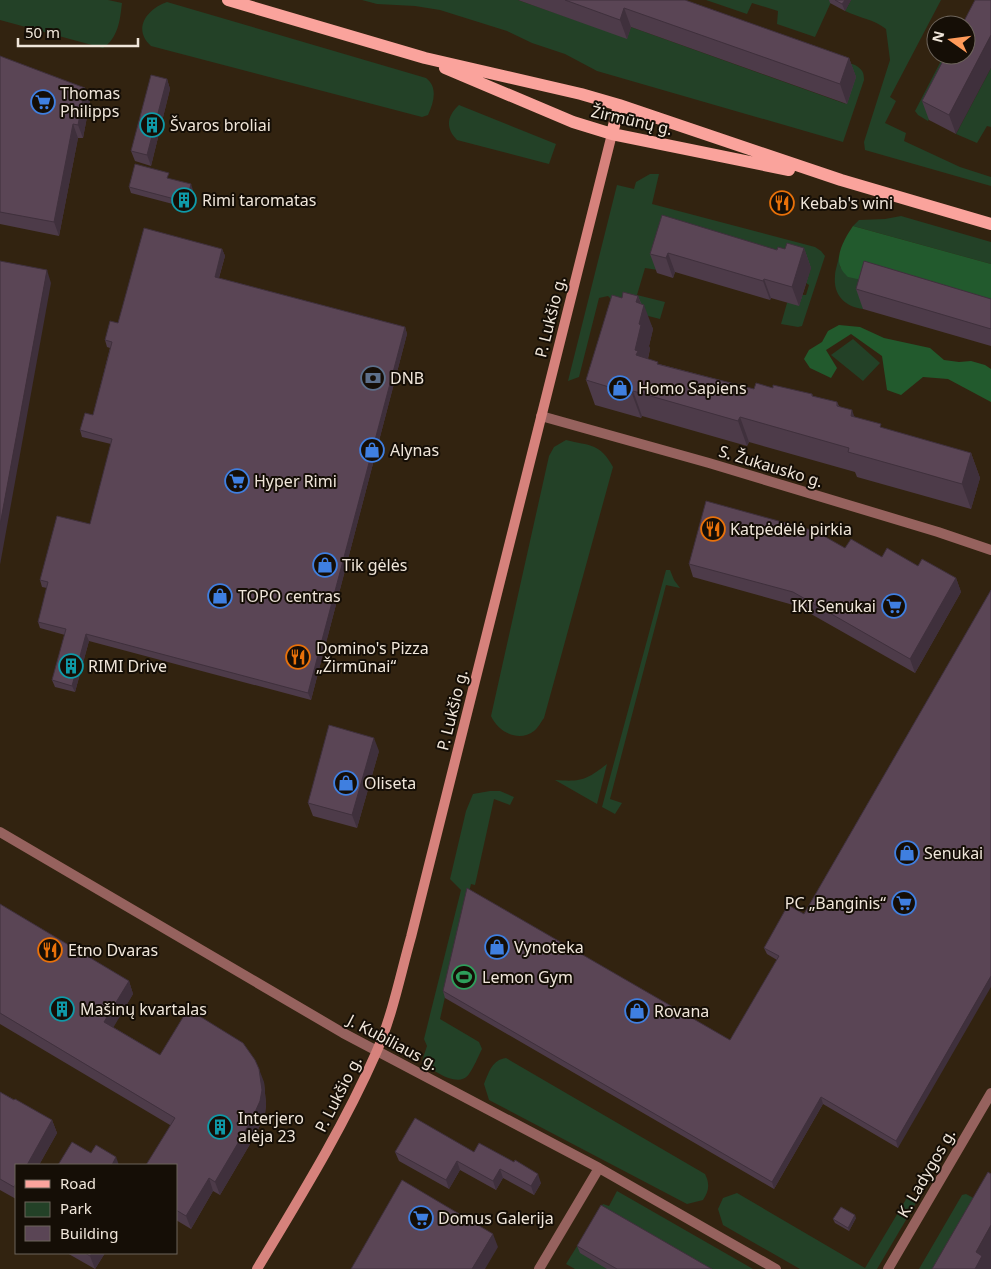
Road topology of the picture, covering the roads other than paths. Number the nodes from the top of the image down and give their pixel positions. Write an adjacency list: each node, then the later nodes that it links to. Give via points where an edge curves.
1 (228, 0): 2 (main road, Žirmūnų g.)
2 (425, 58): 3 (main road, Žirmūnų g.); 4 (main road, Žirmūnų g., via 573,122)
3 (619, 105): 4 (main road); 5 (main road, Žirmūnų g.)
4 (612, 134): 5 (main road, Žirmūnų g.); 7 (street, P. Lukšio g.)
5 (841, 180): 6 (main road, Žirmūnų g.)
6 (991, 224)
7 (541, 416): 8 (street, S. Žukausko g., via 709,463); 10 (street, P. Lukšio g., via 411,937)
8 (991, 550)
9 (0, 832): 10 (street, J. Kubiliaus g.)
10 (376, 1052): 12 (street, J. Kubiliaus g.); 13 (street, P. Lukšio g., via 318,1166)
11 (991, 1093): 16 (street, K. Ladygos g.)
12 (599, 1168): 14 (street); 15 (street, J. Kubiliaus g.)
13 (257, 1269)
14 (539, 1269)
15 (776, 1269)
16 (888, 1269)

